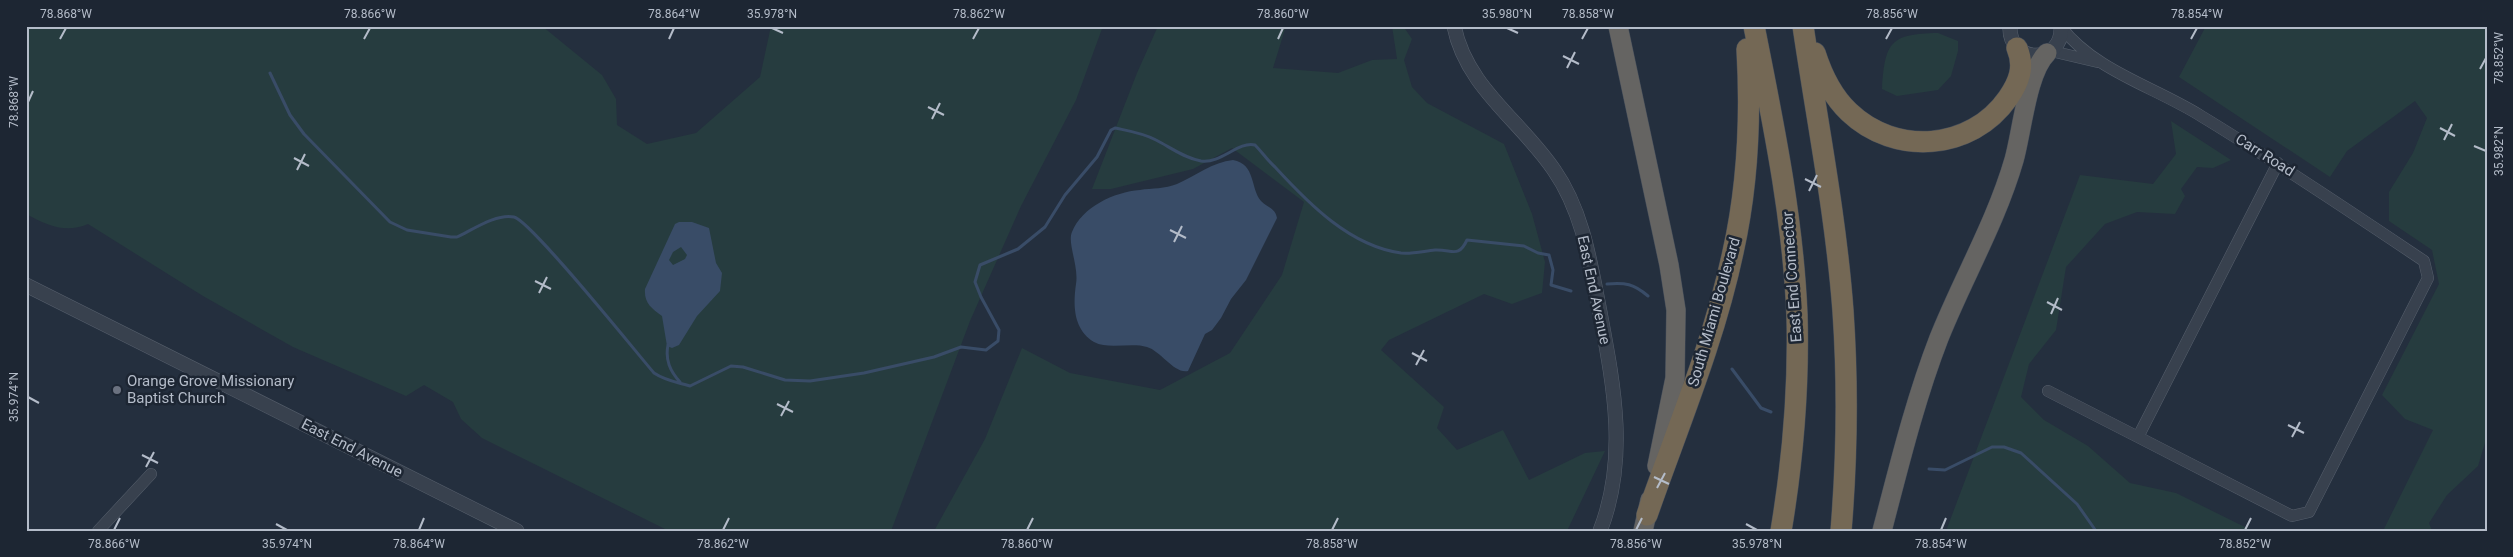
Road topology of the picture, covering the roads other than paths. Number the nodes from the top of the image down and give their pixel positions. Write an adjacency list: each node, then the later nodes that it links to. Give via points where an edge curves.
1 (1454, 26): 19 (street, East End Avenue, via 1461,52 1474,76 1534,143 1556,173 1573,207 1589,253 1616,409 1614,481)
2 (1746, 26): 16 (highway, South Miami Boulevard, via 1749,134 1744,195 1733,255 1708,343)
3 (1754, 26): 20 (highway, East End Connector, via 1783,179 1796,314 1796,403)
4 (1804, 26): 7 (highway, via 1827,82 1848,112 1880,133 1919,143 1958,137 1994,116 2020,76 2021,60); 14 (highway, via 1841,292 1846,357)
5 (2061, 27): 8 (street, via 2059,41); 9 (street, Carr Road, via 2071,40)
6 (1617, 30): 16 (highway, via 1669,265 1677,333 1671,400)
7 (2010, 33): 8 (street, via 2029,55)
8 (2049, 52): 9 (street, Carr Road); 23 (highway, via 2039,60 2033,74 2020,140 2006,185 1930,365)
9 (2098, 62): 10 (street, Carr Road, via 2179,102)
10 (2278, 163): 13 (street); 13 (street, Carr Road, via 2424,261 2428,278 2309,512 2292,516)
11 (26, 285): 18 (street, East End Avenue)
12 (2048, 391): 13 (street)
13 (2138, 437)
14 (1844, 451): 21 (highway); 22 (highway)
15 (151, 474): 17 (street)
16 (1645, 523)
17 (98, 531)
18 (516, 531)
19 (1600, 531)
20 (1781, 531)
21 (1832, 531)
22 (1841, 531)
23 (1882, 531)

